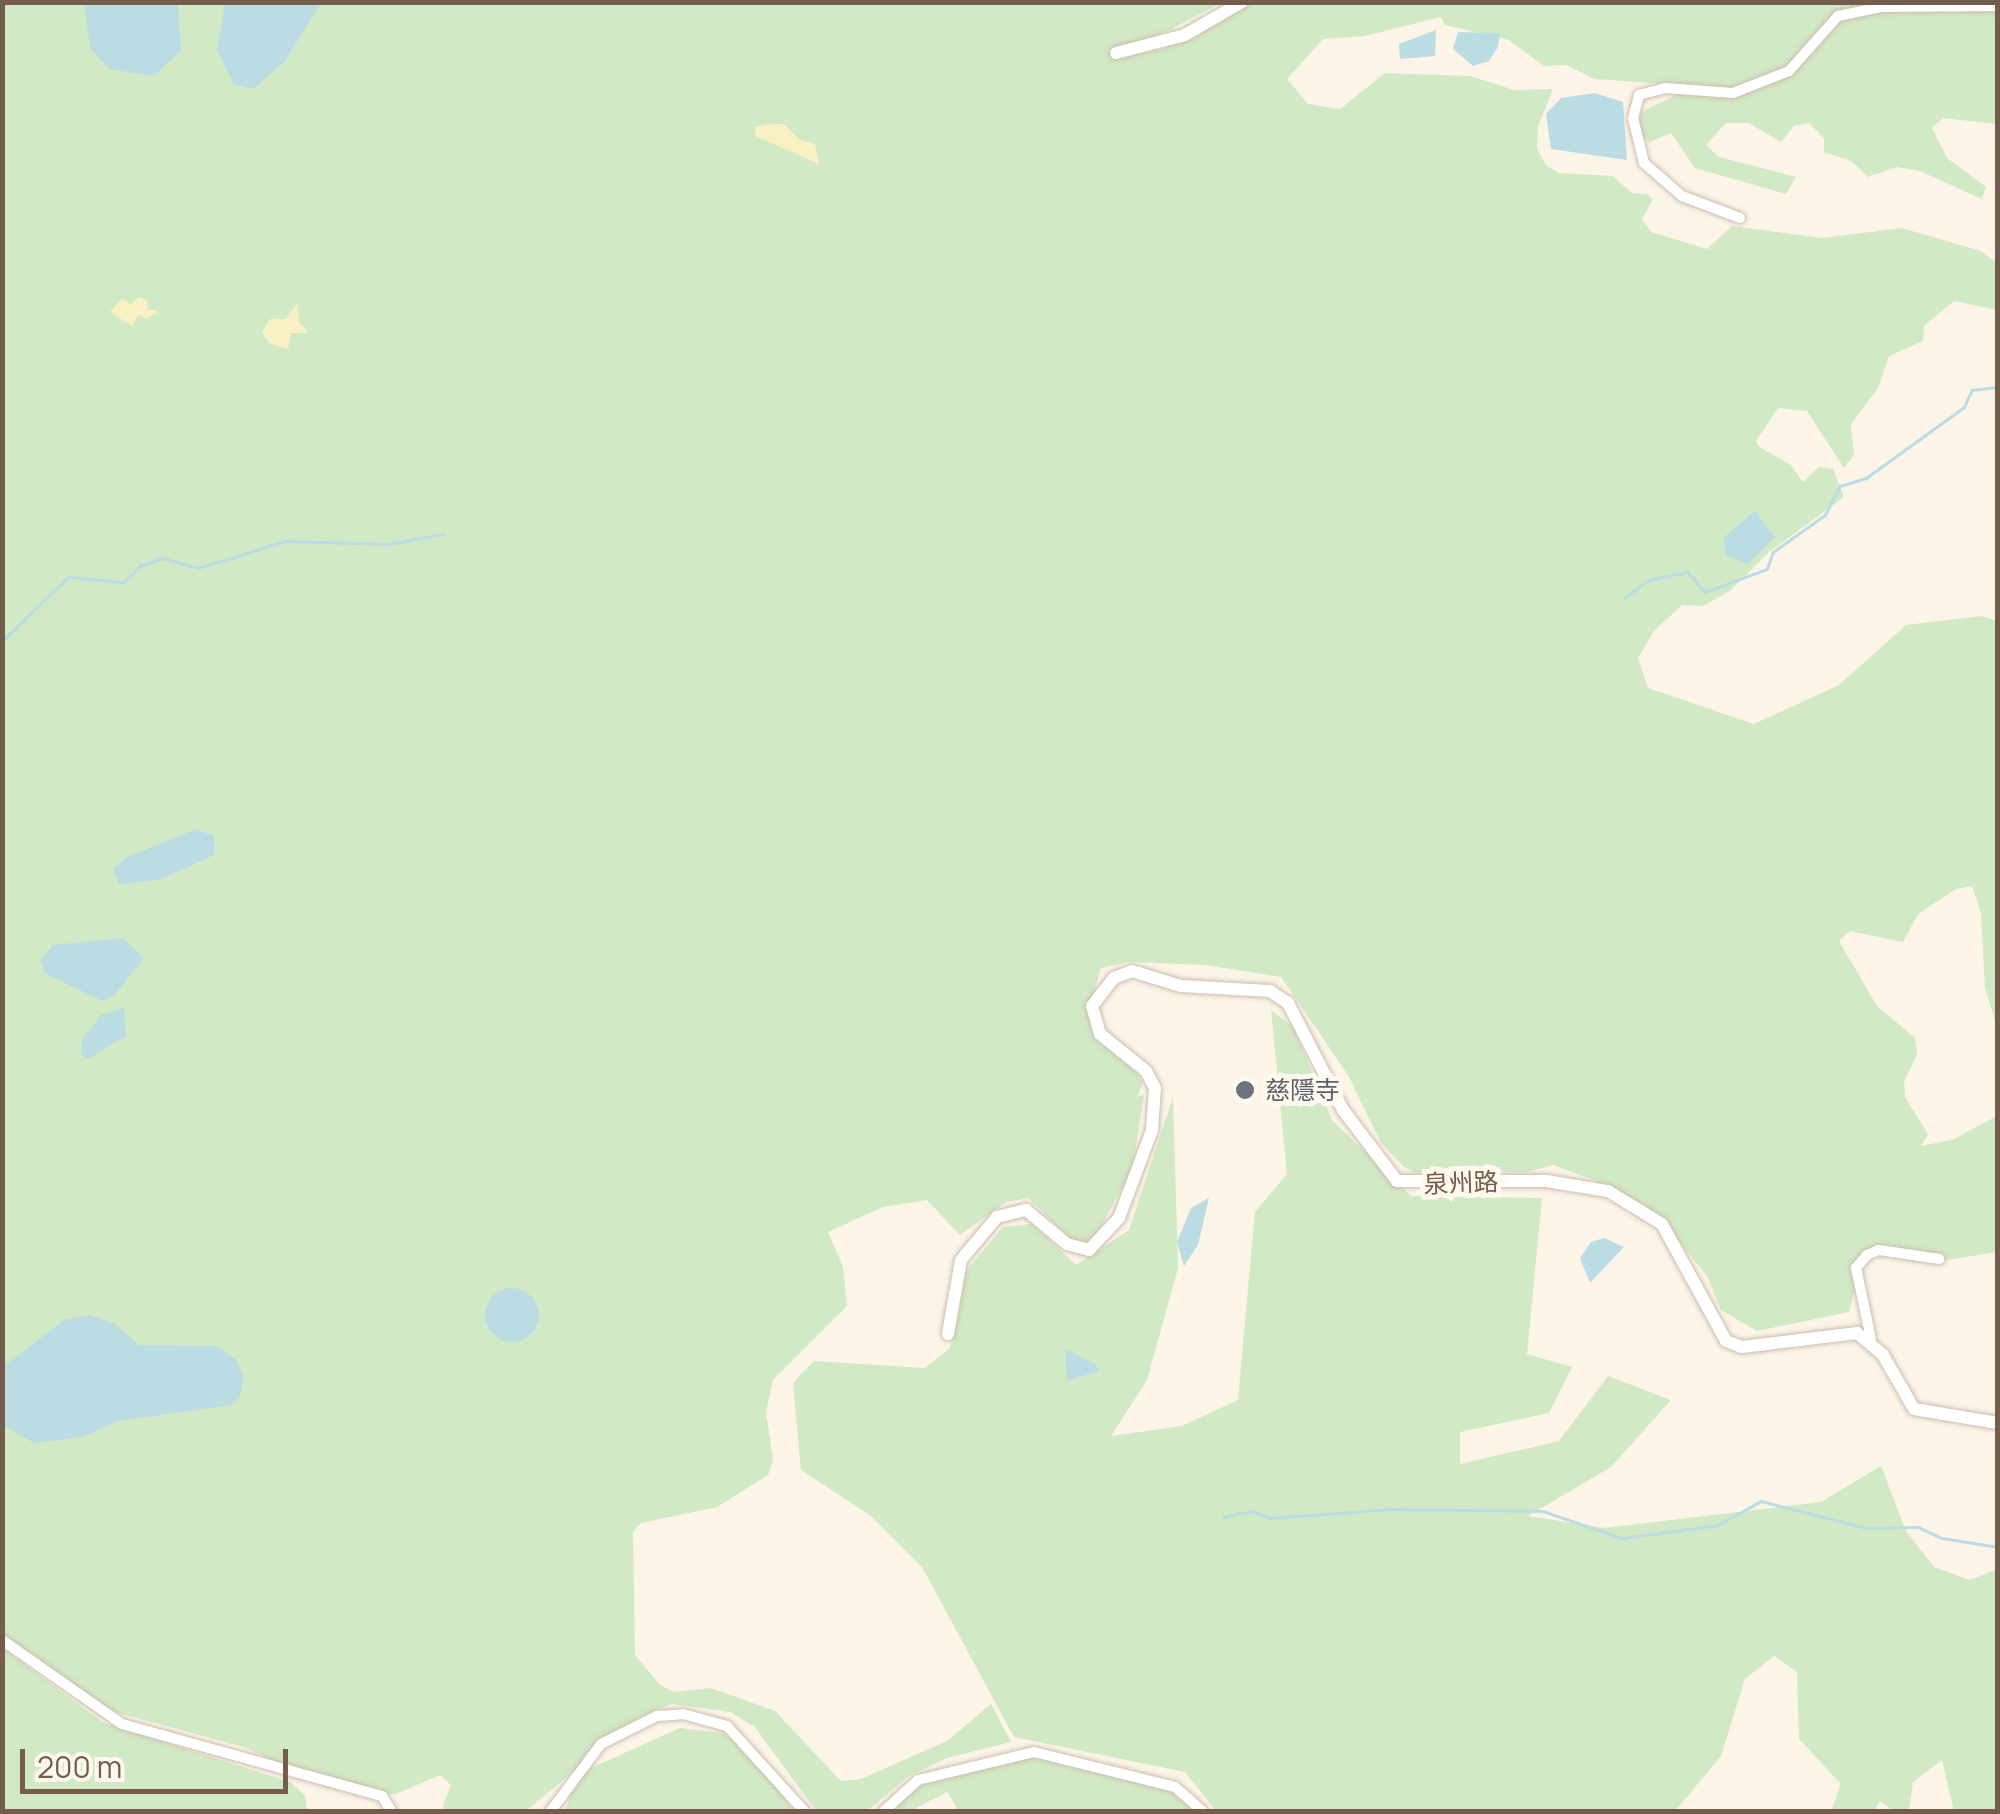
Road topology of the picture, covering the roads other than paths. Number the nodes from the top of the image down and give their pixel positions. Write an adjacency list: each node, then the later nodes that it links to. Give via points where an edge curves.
1 (1242, 2): 3 (street, via 1185,35)
2 (1998, 6): 4 (street, via 1882,8 1838,16 1788,71 1733,93 1664,88 1638,96 1633,118 1644,164 1682,196)
3 (1116, 53)
4 (1740, 218)
5 (1939, 1259): 7 (street, via 1879,1250 1866,1255 1856,1268)
6 (948, 1334): 7 (street, 泉州路, via 961,1260 997,1217 1026,1210 1067,1244 1090,1250 1119,1218 1152,1130 1155,1088 1146,1071 1100,1034 1092,1006 1114,978 1132,971 1202,990 1270,990 1288,1003 1343,1110 1397,1181 1546,1182 1608,1191 1662,1224 1726,1341 1742,1347 1847,1331)
7 (1871, 1339): 8 (street, via 1914,1409)
8 (1998, 1423)
9 (2, 1640): 10 (street, via 122,1724 382,1796)
10 (392, 1812)
11 (550, 1812): 12 (street, via 601,1744 658,1716 683,1714 727,1726)
12 (804, 1812)
13 (884, 1812): 14 (street, via 918,1780 1034,1752 1175,1787)
14 (1204, 1812)

